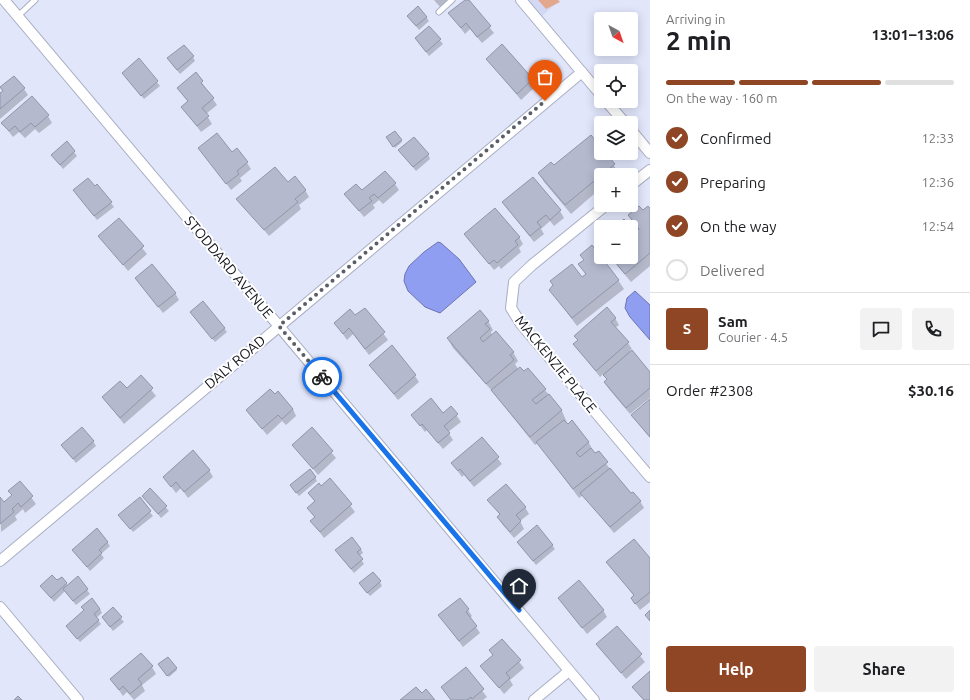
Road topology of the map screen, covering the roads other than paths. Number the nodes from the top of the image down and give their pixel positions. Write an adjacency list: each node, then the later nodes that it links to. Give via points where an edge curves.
1 (4, 0): 6 (street, STODDARD AVENUE)
2 (35, 0): 6 (lane)
3 (452, 0): 5 (lane)
4 (521, 0): 7 (street)
5 (439, 12)
6 (18, 16): 16 (street, STODDARD AVENUE)
7 (582, 72): 8 (street); 16 (street, DALY ROAD)
8 (594, 87)
9 (612, 108): 10 (street)
10 (619, 116)
11 (638, 138): 12 (street)
12 (650, 153)
13 (650, 170): 14 (street)
14 (638, 179)
15 (597, 212): 17 (street, MACKENZIE PLACE, via 514,282 511,308 526,330)
16 (279, 326): 18 (street, DALY ROAD); 20 (street, STODDARD AVENUE)
17 (650, 477)
18 (0, 561)
19 (0, 607): 21 (street)
20 (569, 671): 22 (street); 23 (street, STODDARD AVENUE)
21 (78, 700)
22 (534, 700)
23 (594, 700)

